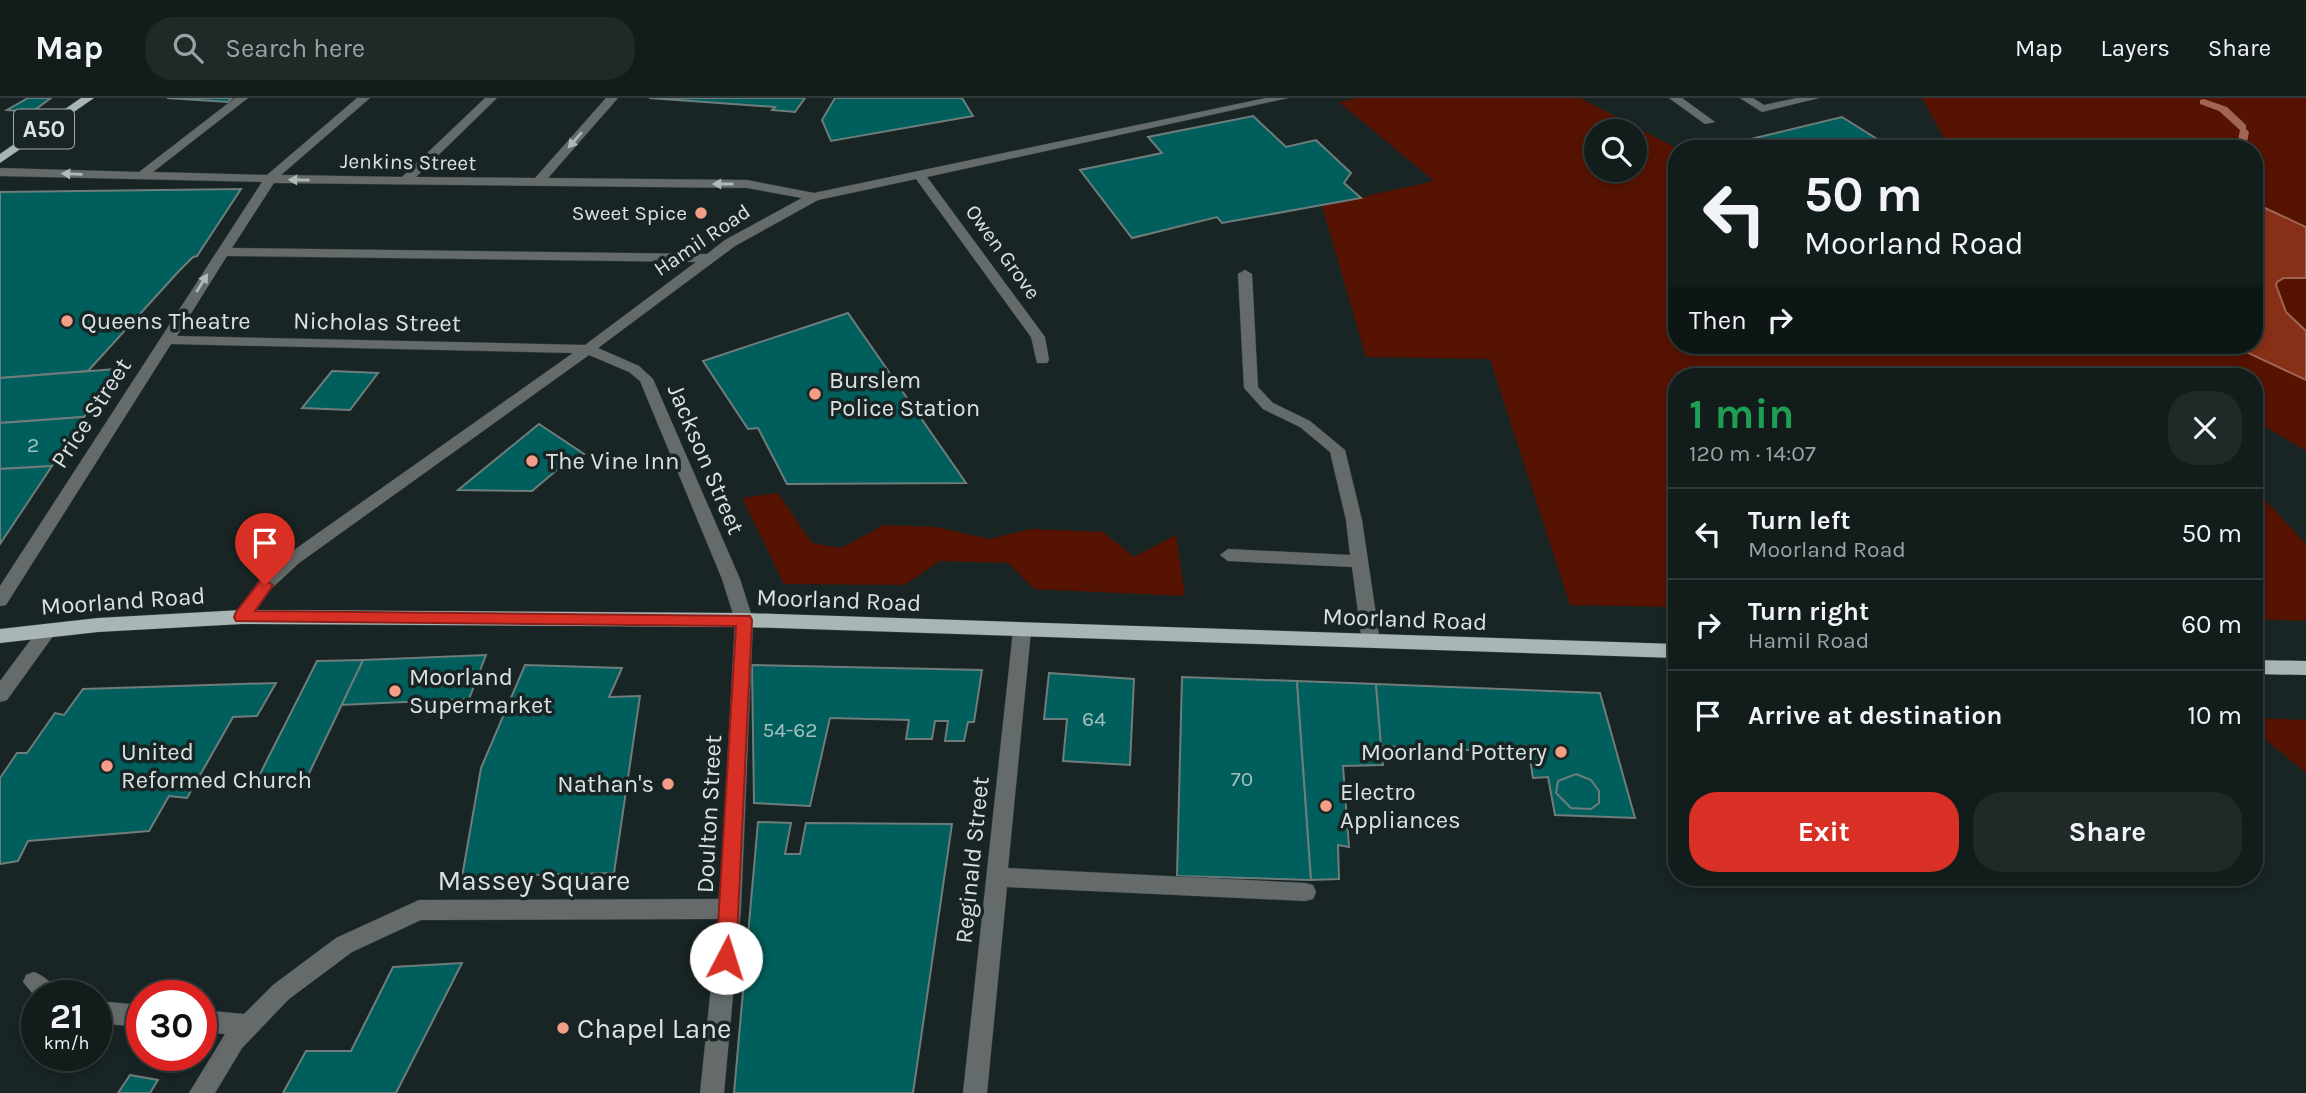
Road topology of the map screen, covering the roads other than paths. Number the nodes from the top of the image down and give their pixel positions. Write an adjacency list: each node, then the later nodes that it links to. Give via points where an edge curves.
1 (88, 98): 11 (main road, A50)
2 (242, 98): 14 (street)
3 (364, 98): 15 (street, Price Street)
4 (491, 98): 16 (street)
5 (612, 98): 17 (street, one-way to 17)
6 (1282, 98): 13 (street, Hamil Road)
7 (1675, 98): 10 (street)
8 (1746, 98): 9 (street, via 1762,109)
9 (1813, 98)
10 (1709, 122)
11 (0, 159)
12 (0, 172): 14 (street, Jenkins Street, one-way to 12)
13 (919, 174): 18 (street, Hamil Road); 24 (street, Owen Grove, via 1038,337)
14 (141, 176): 15 (street, Jenkins Street)
15 (270, 179): 16 (street, Jenkins Street, one-way to 15); 19 (street, Price Street)
16 (405, 181): 17 (street, Jenkins Street)
17 (537, 183): 18 (street, Jenkins Street, one-way to 17, via 747,184)
18 (814, 197): 20 (street, Hamil Road)
19 (221, 252): 20 (street); 22 (street, Price Street, one-way to 19)
20 (707, 258): 23 (street, Hamil Road)
21 (1245, 274): 26 (street, via 1251,388 1268,406 1306,424 1338,450)
22 (165, 340): 23 (street, Nicholas Street); 27 (street, Price Street)
23 (588, 349): 28 (street, Hamil Road, via 293,558 265,585); 29 (street, Jackson Street, via 646,379)
24 (1042, 360)
25 (1228, 555): 26 (street)
26 (1359, 561): 33 (street)
27 (0, 600)
28 (242, 617): 29 (main road, Moorland Road); 30 (main road, Moorland Road)
29 (744, 620): 31 (main road, Moorland Road); 40 (street, Doulton Street)
30 (47, 631): 32 (main road, Moorland Road); 37 (street)
31 (1021, 631): 33 (main road, Moorland Road); 38 (street, Reginald Street)
32 (0, 636)
33 (1371, 642): 34 (main road, Moorland Road)
34 (1668, 651)
35 (2263, 667): 36 (main road)
36 (2306, 668)
37 (0, 695)
38 (997, 877): 39 (street); 45 (street, Reginald Street)
39 (1305, 892)
40 (730, 909): 42 (street, Massey Square, via 419,910 344,945 281,992); 44 (street, Doulton Street)
41 (217, 1022): 42 (street)
42 (249, 1025): 43 (street, Massey Square, via 234,1040)
43 (201, 1093)
44 (712, 1093)
45 (975, 1093)

